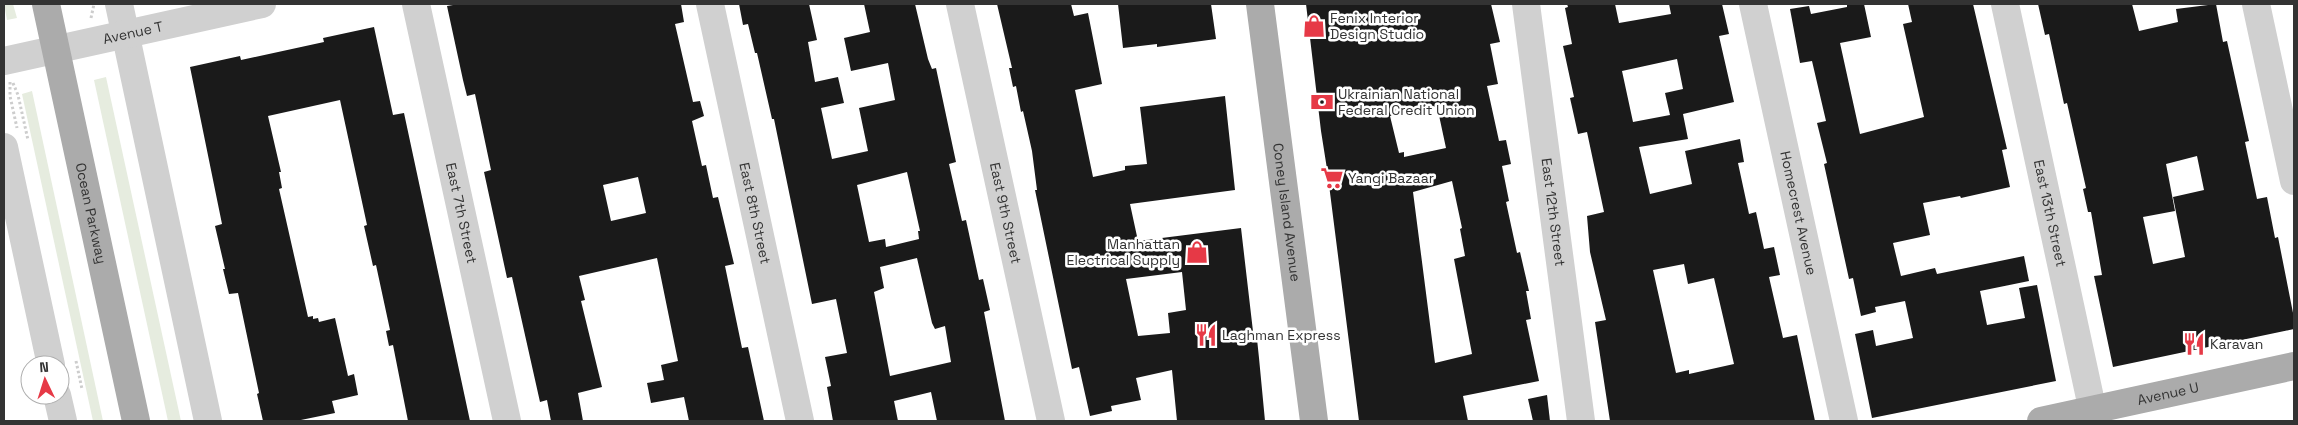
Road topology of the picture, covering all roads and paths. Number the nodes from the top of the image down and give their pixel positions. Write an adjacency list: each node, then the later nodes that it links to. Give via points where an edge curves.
1 (46, 4): 15 (main road, Ocean Parkway)
2 (94, 4): 13 (path)
3 (119, 4): 14 (street)
4 (262, 4): 14 (street, Avenue T)
5 (416, 4): 26 (street, East 7th Street)
6 (710, 4): 27 (street, East 8th Street)
7 (960, 4): 28 (street, East 9th Street)
8 (1260, 4): 29 (main road, Coney Island Avenue)
9 (1526, 4): 30 (street, East 12th Street)
10 (1753, 4): 31 (street, Homecrest Avenue)
11 (2005, 4): 22 (street, East 13th Street)
12 (2256, 4): 18 (street)
13 (91, 18)
14 (125, 34): 15 (street, Avenue T); 25 (street)
15 (56, 49): 16 (street, Avenue T); 24 (main road, Ocean Parkway)
16 (4, 61)
17 (4, 147): 19 (street)
18 (2294, 181)
19 (49, 355)
20 (2294, 366): 22 (main road, Avenue U)
21 (59, 405): 23 (street)
22 (2094, 416): 32 (main road, Avenue U)
23 (63, 421)
24 (136, 421)
25 (208, 421)
26 (507, 421)
27 (800, 421)
28 (1051, 421)
29 (1314, 421)
30 (1581, 421)
31 (1844, 421)
32 (2041, 421)

